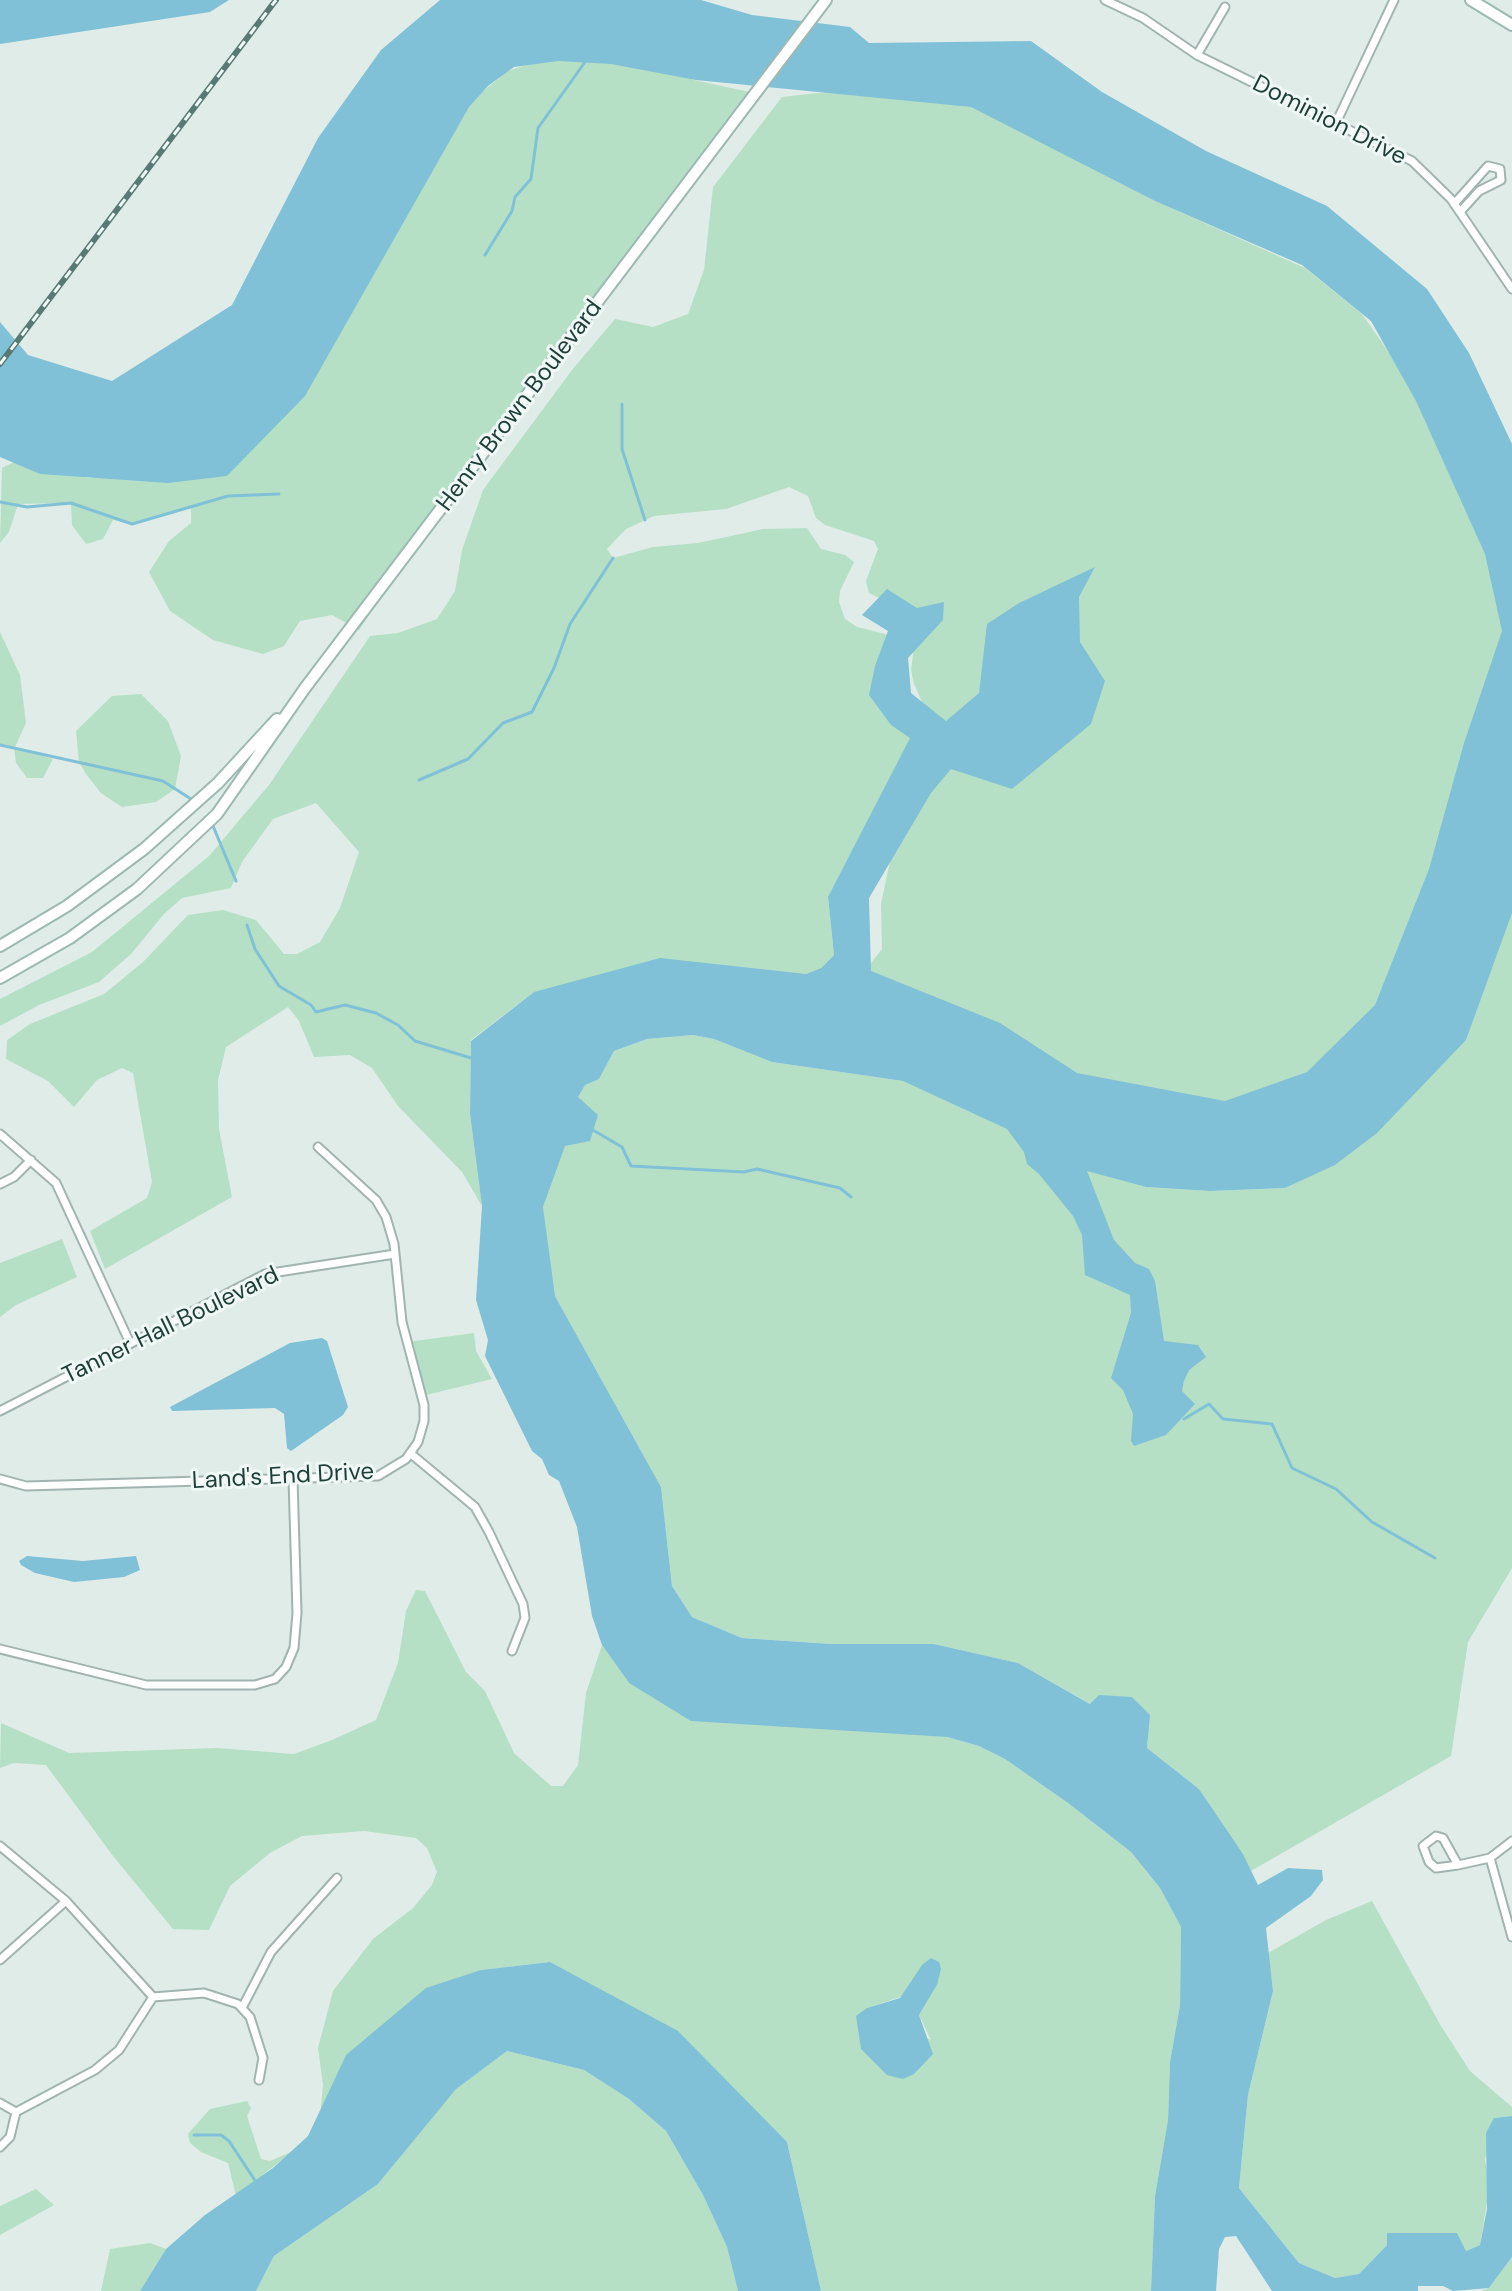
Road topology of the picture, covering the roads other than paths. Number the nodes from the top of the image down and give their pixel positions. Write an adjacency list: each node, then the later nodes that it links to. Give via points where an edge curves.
1 (1105, 0): 7 (street, Dominion Drive, via 1143,18)
2 (1394, 0): 8 (street)
3 (1471, 0): 6 (main road)
4 (823, 4): 12 (main road, Henry Brown Boulevard)
5 (1225, 7): 7 (street)
6 (1512, 25)
7 (1197, 55): 8 (street, Dominion Drive)
8 (1336, 123): 9 (street, Dominion Drive, via 1412,161)
9 (1454, 204): 10 (street, Dominion Drive); 10 (street, via 1476,188)
10 (1460, 212): 11 (street, Dominion Drive)
11 (1512, 289)
12 (305, 688): 13 (main road, Henry Brown Boulevard, via 218,783 144,849 67,906); 14 (main road, Henry Brown Boulevard, via 217,814 137,889 70,938)
13 (0, 946)
14 (0, 978)
15 (0, 1134): 17 (street)
16 (318, 1147): 19 (street, via 376,1200)
17 (31, 1160): 18 (street); 20 (street, via 56,1183)
18 (0, 1184)
19 (395, 1254): 20 (street, Tanner Hall Boulevard, via 265,1274); 22 (street, via 402,1322 424,1405 418,1442)
20 (130, 1343): 21 (street, Tanner Hall Boulevard)
21 (0, 1411)
22 (410, 1453): 24 (street, Land's End Drive, via 378,1476); 26 (street, via 475,1507 489,1532 523,1604 525,1618)
23 (0, 1479): 24 (street, Land's End Drive, via 26,1486)
24 (293, 1479): 25 (street, via 294,1648 275,1679 255,1685 146,1685)
25 (0, 1649)
26 (512, 1651)
27 (1512, 1841): 29 (street)
28 (0, 1846): 32 (street)
29 (1490, 1858): 30 (street); 33 (street)
30 (1458, 1865): 30 (street, via 1436,1868 1423,1846 1436,1836 1443,1838)
31 (337, 1878): 36 (street, via 271,1952)
32 (66, 1901): 34 (street); 35 (street)
33 (1512, 1937)
34 (0, 1960)
35 (153, 1997): 36 (street, via 204,1993); 39 (street, via 119,2050 95,2070)
36 (242, 2008): 37 (street, via 263,2058)
37 (259, 2080)
38 (0, 2103): 39 (street)
39 (16, 2112): 40 (street, via 10,2137)
40 (0, 2147)

